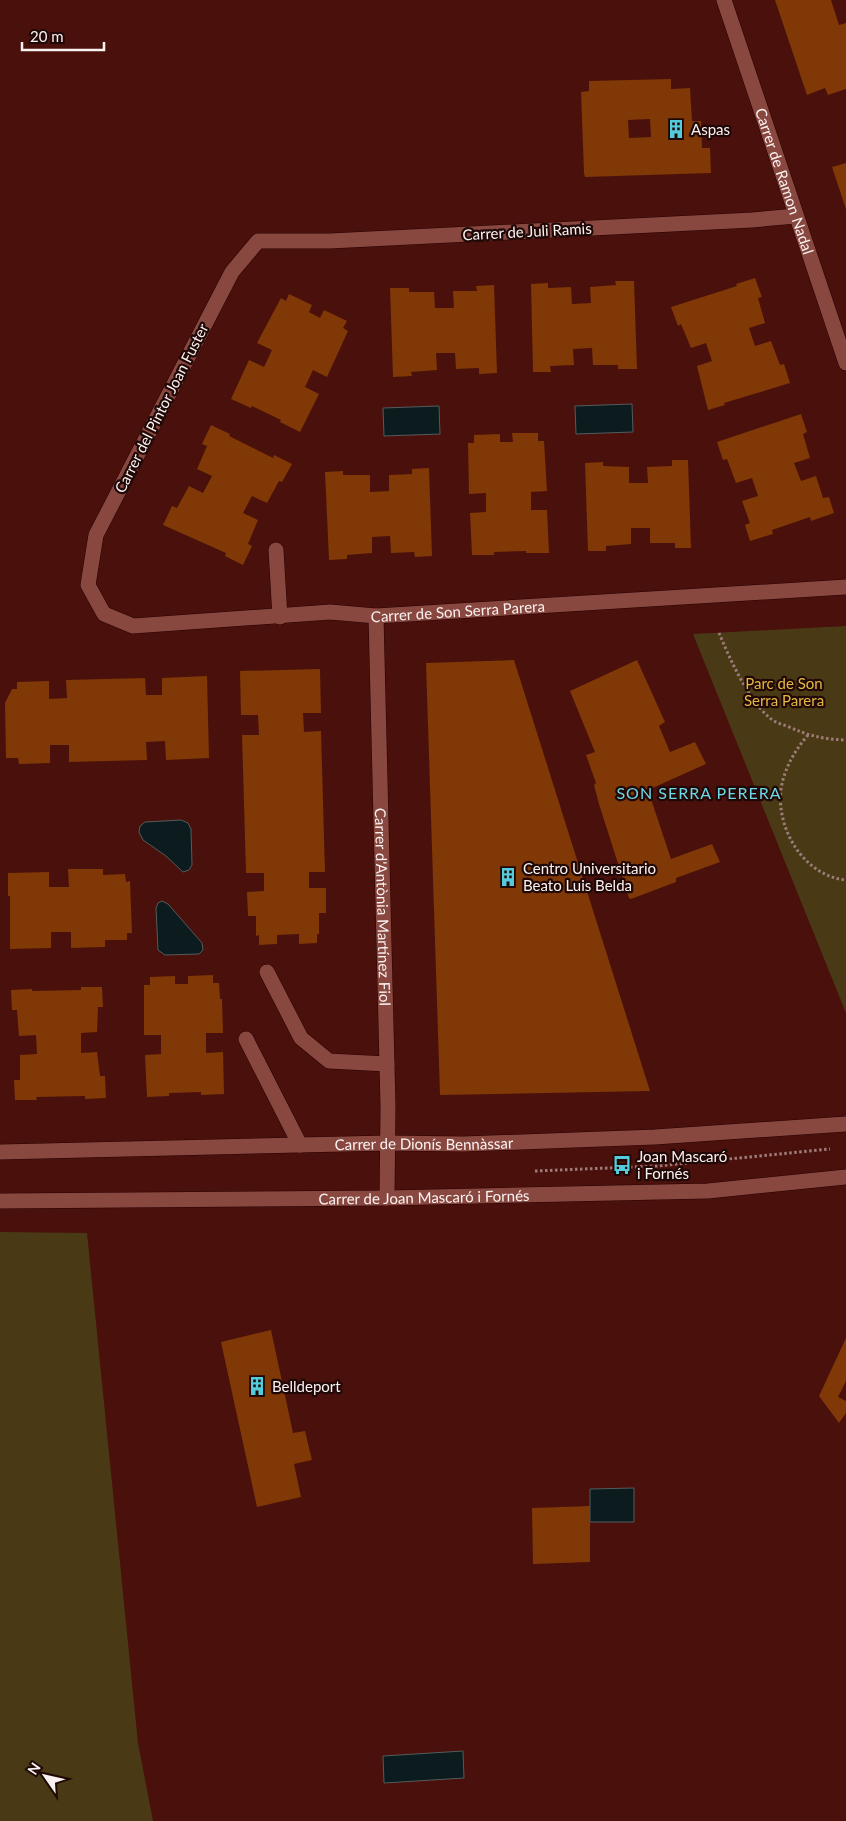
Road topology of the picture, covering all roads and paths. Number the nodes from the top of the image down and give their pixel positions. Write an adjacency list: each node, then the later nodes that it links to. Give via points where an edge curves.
1 (724, 0): 2 (street, Carrer de Ramon Nadal)
2 (796, 216): 3 (street, Carrer de Juli Ramis, via 330,241); 4 (street, Carrer de Ramon Nadal)
3 (258, 241): 6 (street, Carrer del Pintor Joan Fuster, via 232,272 96,535)
4 (846, 363)
5 (276, 550): 8 (street)
6 (88, 585): 8 (street, Carrer de Son Serra Parera, via 104,614 133,626)
7 (846, 587): 9 (street, Carrer de Son Serra Parera)
8 (280, 616): 9 (street, Carrer de Son Serra Parera, via 330,612)
9 (376, 616): 16 (street, Carrer d'Antònia Martínez Fiol)
10 (719, 633): 11 (path, via 754,702 771,719)
11 (808, 735): 12 (path); 13 (path, via 788,767 781,790 782,816 789,840 800,856 818,869)
12 (846, 740)
13 (846, 880)
14 (267, 972): 16 (street, via 301,1038 329,1061)
15 (246, 1040): 19 (street)
16 (387, 1064): 18 (street, Carrer d'Antònia Martínez Fiol)
17 (846, 1124): 18 (street, Carrer de Dionís Bennàssar, via 655,1137 464,1144)
18 (388, 1143): 19 (street, Carrer de Dionís Bennàssar); 24 (street, Carrer d'Antònia Martínez Fiol)
19 (300, 1145): 21 (street, Carrer de Dionís Bennàssar)
20 (837, 1148): 22 (path, via 657,1166)
21 (0, 1152)
22 (534, 1171)
23 (846, 1177): 24 (street, Carrer de Joan Mascaró i Fornés, via 708,1191)
24 (387, 1198): 25 (street, Carrer de Joan Mascaró i Fornés)
25 (0, 1200)

